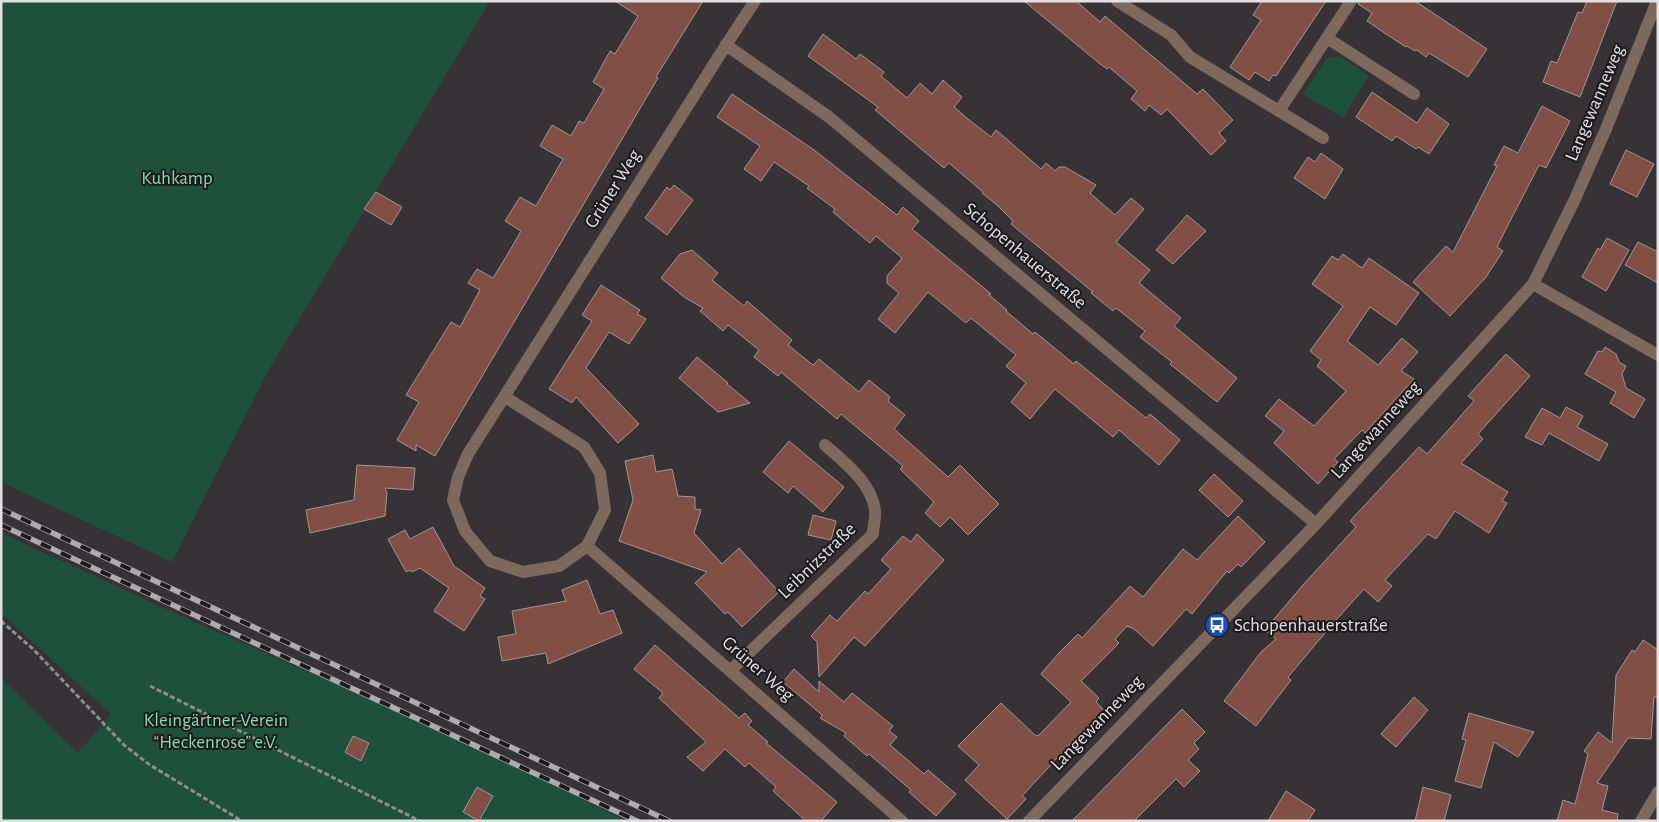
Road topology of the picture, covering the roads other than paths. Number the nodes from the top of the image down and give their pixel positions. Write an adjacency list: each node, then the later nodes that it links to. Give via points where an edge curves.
1 (755, 1): 6 (street, Grüner Weg)
2 (1117, 1): 8 (street, via 1171,35 1190,56)
3 (1351, 1): 5 (street)
4 (1657, 1): 10 (street, Langewanneweg, via 1602,138)
5 (1327, 38): 7 (street); 8 (street)
6 (726, 45): 12 (street, Grüner Weg); 14 (street, Schopenhauerstraße, via 829,117)
7 (1414, 94)
8 (1278, 111): 9 (street)
9 (1323, 138)
10 (1533, 284): 11 (street); 14 (street, Langewanneweg)
11 (1658, 355)
12 (505, 397): 15 (street, via 584,447 600,473 605,510); 15 (street, Grüner Weg, via 468,454 458,477 453,500 465,531 490,560 523,572 559,566)
13 (825, 445): 16 (street, Leibnizstraße, via 858,475 869,492 875,511 873,534)
14 (1316, 524): 19 (street, Langewanneweg)
15 (588, 546): 16 (street, Grüner Weg)
16 (731, 670): 18 (street, Grüner Weg)
17 (1658, 792): 20 (street)
18 (902, 821)
19 (1029, 821)
20 (1641, 821)

